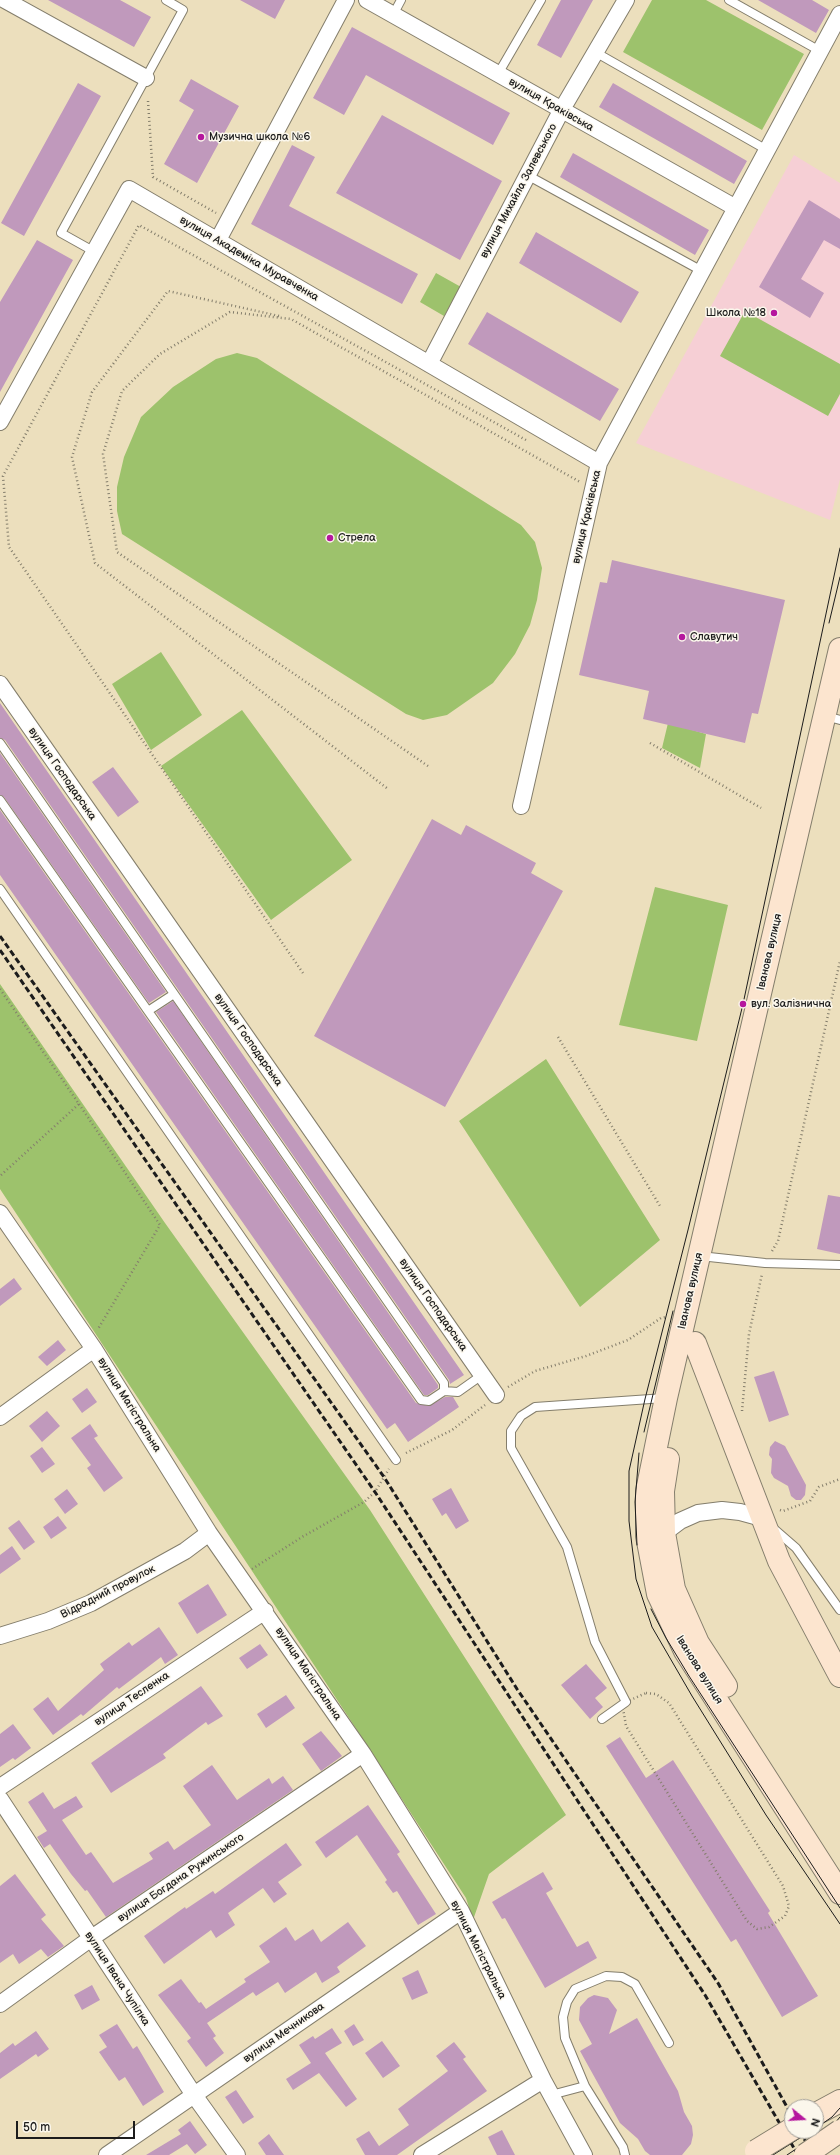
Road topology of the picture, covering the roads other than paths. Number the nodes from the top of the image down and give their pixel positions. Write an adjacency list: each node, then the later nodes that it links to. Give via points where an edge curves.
1 (6, 0): 14 (street)
2 (166, 0): 14 (lane, via 183,10)
3 (346, 0): 19 (street)
4 (367, 0): 10 (street, вулиця Краківська)
5 (401, 0): 10 (lane)
6 (541, 0): 13 (lane)
7 (626, 0): 12 (street, вулиця Михайла Залевського)
8 (729, 0): 11 (lane)
9 (840, 14): 11 (street, вулиця Краківська)
10 (393, 15): 13 (street, вулиця Краківська)
11 (820, 51): 16 (street, вулиця Краківська)
12 (596, 52): 15 (street, вулиця Михайла Залевського); 16 (lane)
13 (498, 74): 15 (street, вулиця Краківська)
14 (146, 78): 20 (lane, via 61,233)
15 (561, 111): 17 (street, вулиця Михайла Залевського); 18 (street, вулиця Краківська)
16 (767, 150): 18 (street, вулиця Краківська)
17 (527, 175): 21 (lane); 22 (street, вулиця Михайла Залевського)
18 (736, 208): 21 (street, вулиця Краківська)
19 (218, 240): 20 (street, вулиця Академіка Муравченка, via 129,189); 22 (street, вулиця Академіка Муравченка)
20 (95, 252): 23 (street, вулиця Академіка Муравченка)
21 (702, 271): 24 (street, вулиця Краківська)
22 (429, 364): 24 (street, вулиця Академіка Муравченка)
23 (0, 422)
24 (599, 463): 30 (street, вулиця Краківська)
25 (840, 649): 27 (main road, Іванова вулиця)
26 (2, 690): 40 (street, вулиця Господарська)
27 (835, 715): 35 (main road, Іванова вулиця)
28 (0, 743): 32 (lane)
29 (0, 800): 33 (lane)
30 (521, 806)
31 (0, 889): 45 (lane)
32 (174, 994): 33 (lane); 41 (lane, via 440,1376 444,1383)
33 (148, 1011): 41 (lane, via 421,1400 429,1401)
34 (0, 1213): 39 (street, вулиця Магістральна)
35 (707, 1257): 36 (lane); 37 (main road, Іванова вулиця); 38 (main road, Іванова вулиця)
36 (840, 1266)
37 (685, 1319): 38 (street); 43 (main road, Іванова вулиця)
38 (695, 1343): 46 (main road); 48 (main road, Іванова вулиця, via 668,1454 663,1491)
39 (92, 1346): 44 (street); 47 (street, вулиця Магістральна)
40 (482, 1375): 41 (lane, via 458,1392); 42 (street, вулиця Господарська)
41 (444, 1391)
42 (496, 1394)
43 (666, 1398): 53 (lane, via 535,1407 521,1416 511,1431 511,1448 567,1547 595,1642 626,1702); 58 (main road, Іванова вулиця, via 647,1491 647,1536 658,1594 685,1651)
44 (0, 1417)
45 (396, 1460)
46 (762, 1518): 48 (street, via 722,1510 698,1513 680,1521); 49 (lane, via 796,1548); 52 (main road, via 779,1561)
47 (209, 1533): 50 (street, вулиця Магістральна); 51 (street, Відрадний провулок, via 185,1551 91,1603 48,1621)
48 (664, 1533): 57 (main road, Іванова вулиця, via 674,1589 698,1643)
49 (840, 1610)
50 (265, 1611): 54 (street, вулиця Магістральна); 55 (street, вулиця Тесленка)
51 (0, 1636)
52 (840, 1676)
53 (602, 1719)
54 (363, 1754): 59 (street, вулиця Магістральна); 60 (street, вулиця Богдана Ружинського)
55 (0, 1787)
56 (0, 1800): 60 (street, вулиця Івана Чупілка)
57 (840, 1866)
58 (840, 1892)
59 (461, 1911): 63 (street, вулиця Магістральна); 66 (street, вулиця Мечникова)
60 (90, 1939): 61 (street, вулиця Богдана Ружинського); 66 (street, вулиця Івана Чупілка)
61 (0, 2004)
62 (669, 2043): 64 (lane, via 635,1984 622,1977 606,1976 575,1989 567,2002 563,2017 565,2038)
63 (543, 2080): 65 (street, вулиця Магістральна); 72 (street)
64 (585, 2086): 65 (lane); 74 (lane, via 623,2147)
65 (551, 2095): 73 (street, вулиця Магістральна)
66 (194, 2096): 70 (street, вулиця Мечникова); 71 (street, вулиця Івана Чупілка)
67 (840, 2131): 75 (main road, bridge)
68 (784, 2134): 69 (main road, bridge)
69 (754, 2153)
70 (107, 2155)
71 (237, 2155)
72 (422, 2155)
73 (584, 2155)
74 (625, 2155)
75 (805, 2155)

